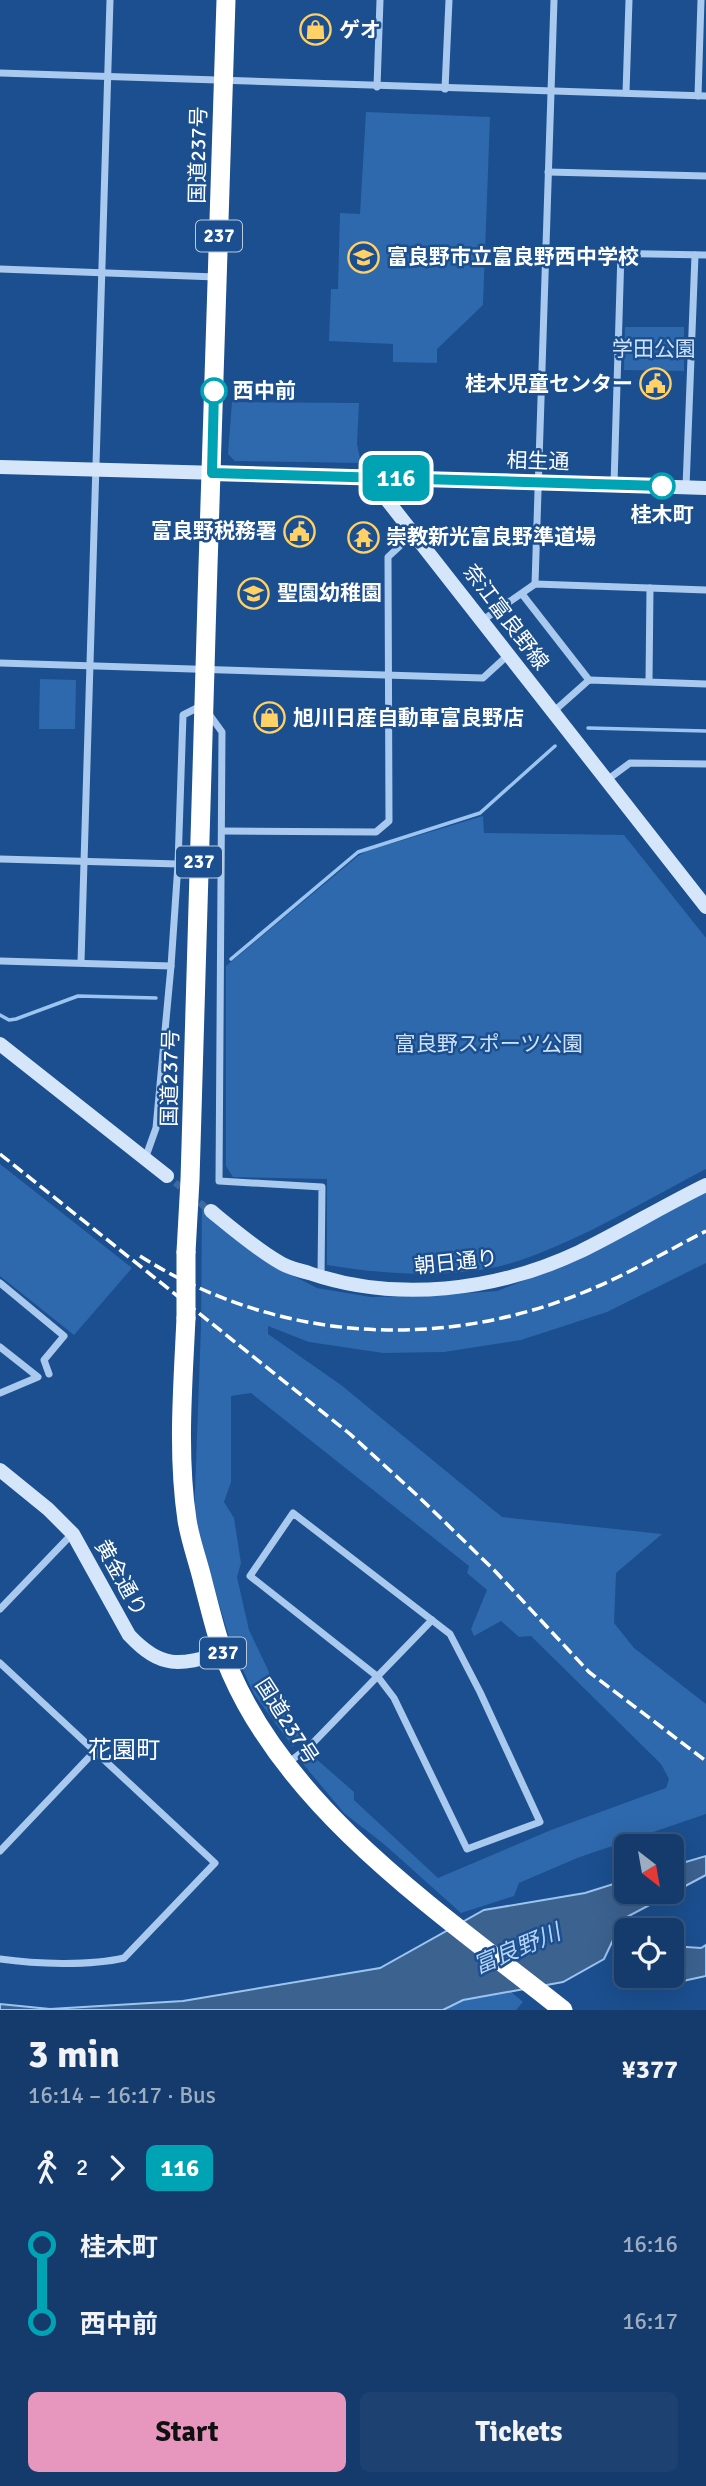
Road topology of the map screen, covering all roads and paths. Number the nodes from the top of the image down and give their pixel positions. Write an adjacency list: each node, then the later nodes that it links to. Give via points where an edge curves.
1 (110, 0): 9 (street)
2 (226, 0): 10 (highway, 国道237号 / 237)
3 (380, 0): 11 (street)
4 (449, 0): 12 (street)
5 (554, 0): 13 (street)
6 (628, 0): 14 (street)
7 (701, 0): 15 (street)
8 (0, 73): 9 (street)
9 (109, 76): 10 (street); 23 (street)
10 (223, 81): 11 (street); 24 (highway, 国道237号 / 237)
11 (377, 87): 12 (street)
12 (445, 89): 13 (street)
13 (551, 92): 14 (street); 16 (street)
14 (626, 93): 15 (street)
15 (702, 96)
16 (548, 172): 17 (street); 18 (street)
17 (706, 176)
18 (545, 251): 19 (street); 29 (street)
19 (621, 252): 20 (street); 30 (street)
20 (695, 255): 21 (street); 31 (street)
21 (706, 255)
22 (0, 269): 23 (street)
23 (103, 273): 24 (street); 26 (street)
24 (218, 277): 27 (highway, 国道237号 / 237)
25 (0, 467): 26 (street)
26 (96, 469): 27 (street); 41 (street)
27 (212, 473): 28 (street); 42 (highway, 国道237号 / 237)
28 (369, 477): 29 (street, 相生通); 33 (street, 奈江富良野線)
29 (537, 481): 30 (street, 相生通); 34 (street)
30 (614, 484): 31 (street, 相生通)
31 (686, 487): 32 (street, 相生通)
32 (706, 488)
33 (414, 533): 38 (street, 奈江富良野線); 43 (street, via 388,557)
34 (535, 584): 35 (street); 37 (street)
35 (650, 588): 36 (street); 45 (street)
36 (706, 590)
37 (522, 594): 38 (street); 44 (street)
38 (483, 620): 39 (street, 奈江富良野線)
39 (508, 656): 43 (street, via 483,678); 48 (street, 奈江富良野線)
40 (0, 663): 41 (street)
41 (90, 665): 42 (street); 53 (street)
42 (203, 668): 43 (street); 47 (highway, 国道237号 / 237)
43 (389, 674): 51 (street, via 389,821 376,832)
44 (590, 680): 45 (street); 48 (street)
45 (649, 681): 46 (street)
46 (706, 684)
47 (202, 705): 51 (street, via 222,732); 54 (street, via 183,715); 73 (highway, 国道237号 / 237, bridge, via 181,1431 187,1521)
48 (553, 712): 50 (street, 奈江富良野線)
49 (706, 764): 50 (street, via 630,763)
50 (607, 780): 55 (street, 奈江富良野線)
51 (222, 831): 64 (street, via 219,1181 322,1187)
52 (0, 859): 53 (street)
53 (84, 862): 54 (street); 57 (street)
54 (178, 864): 58 (street)
55 (706, 907)
56 (0, 961): 57 (street)
57 (81, 962): 58 (street)
58 (171, 966): 60 (street, via 156,1128)
59 (0, 1044): 60 (street)
60 (145, 1160): 61 (street)
61 (167, 1176)
62 (706, 1185): 64 (street, 朝日通り, via 577,1252 487,1283 430,1290 372,1288)
63 (211, 1211): 64 (street, 朝日通り, via 281,1264)
64 (321, 1278)
65 (0, 1283): 67 (street, via 64,1336 44,1360)
66 (0, 1346): 68 (street, via 38,1377)
67 (49, 1374)
68 (0, 1394)
69 (0, 1470): 70 (street, 黄金通り)
70 (73, 1534): 71 (street); 73 (street, 黄金通り, via 129,1635 141,1648 155,1658 177,1663)
71 (0, 1609)
72 (432, 1620): 75 (street); 75 (street, via 293,1513 250,1576); 75 (street, via 450,1634 540,1822 467,1849 394,1698)
73 (223, 1653): 77 (highway, 国道237号 / 237)
74 (0, 1662): 76 (street)
75 (377, 1677): 77 (street, via 311,1745)
76 (94, 1752): 78 (street); 79 (street, via 215,1863 124,1958 107,1962)
77 (285, 1765): 80 (highway, 国道237号 / 237, via 340,1825 438,1911)
78 (0, 1852)
79 (0, 1959)
80 (563, 2010)

